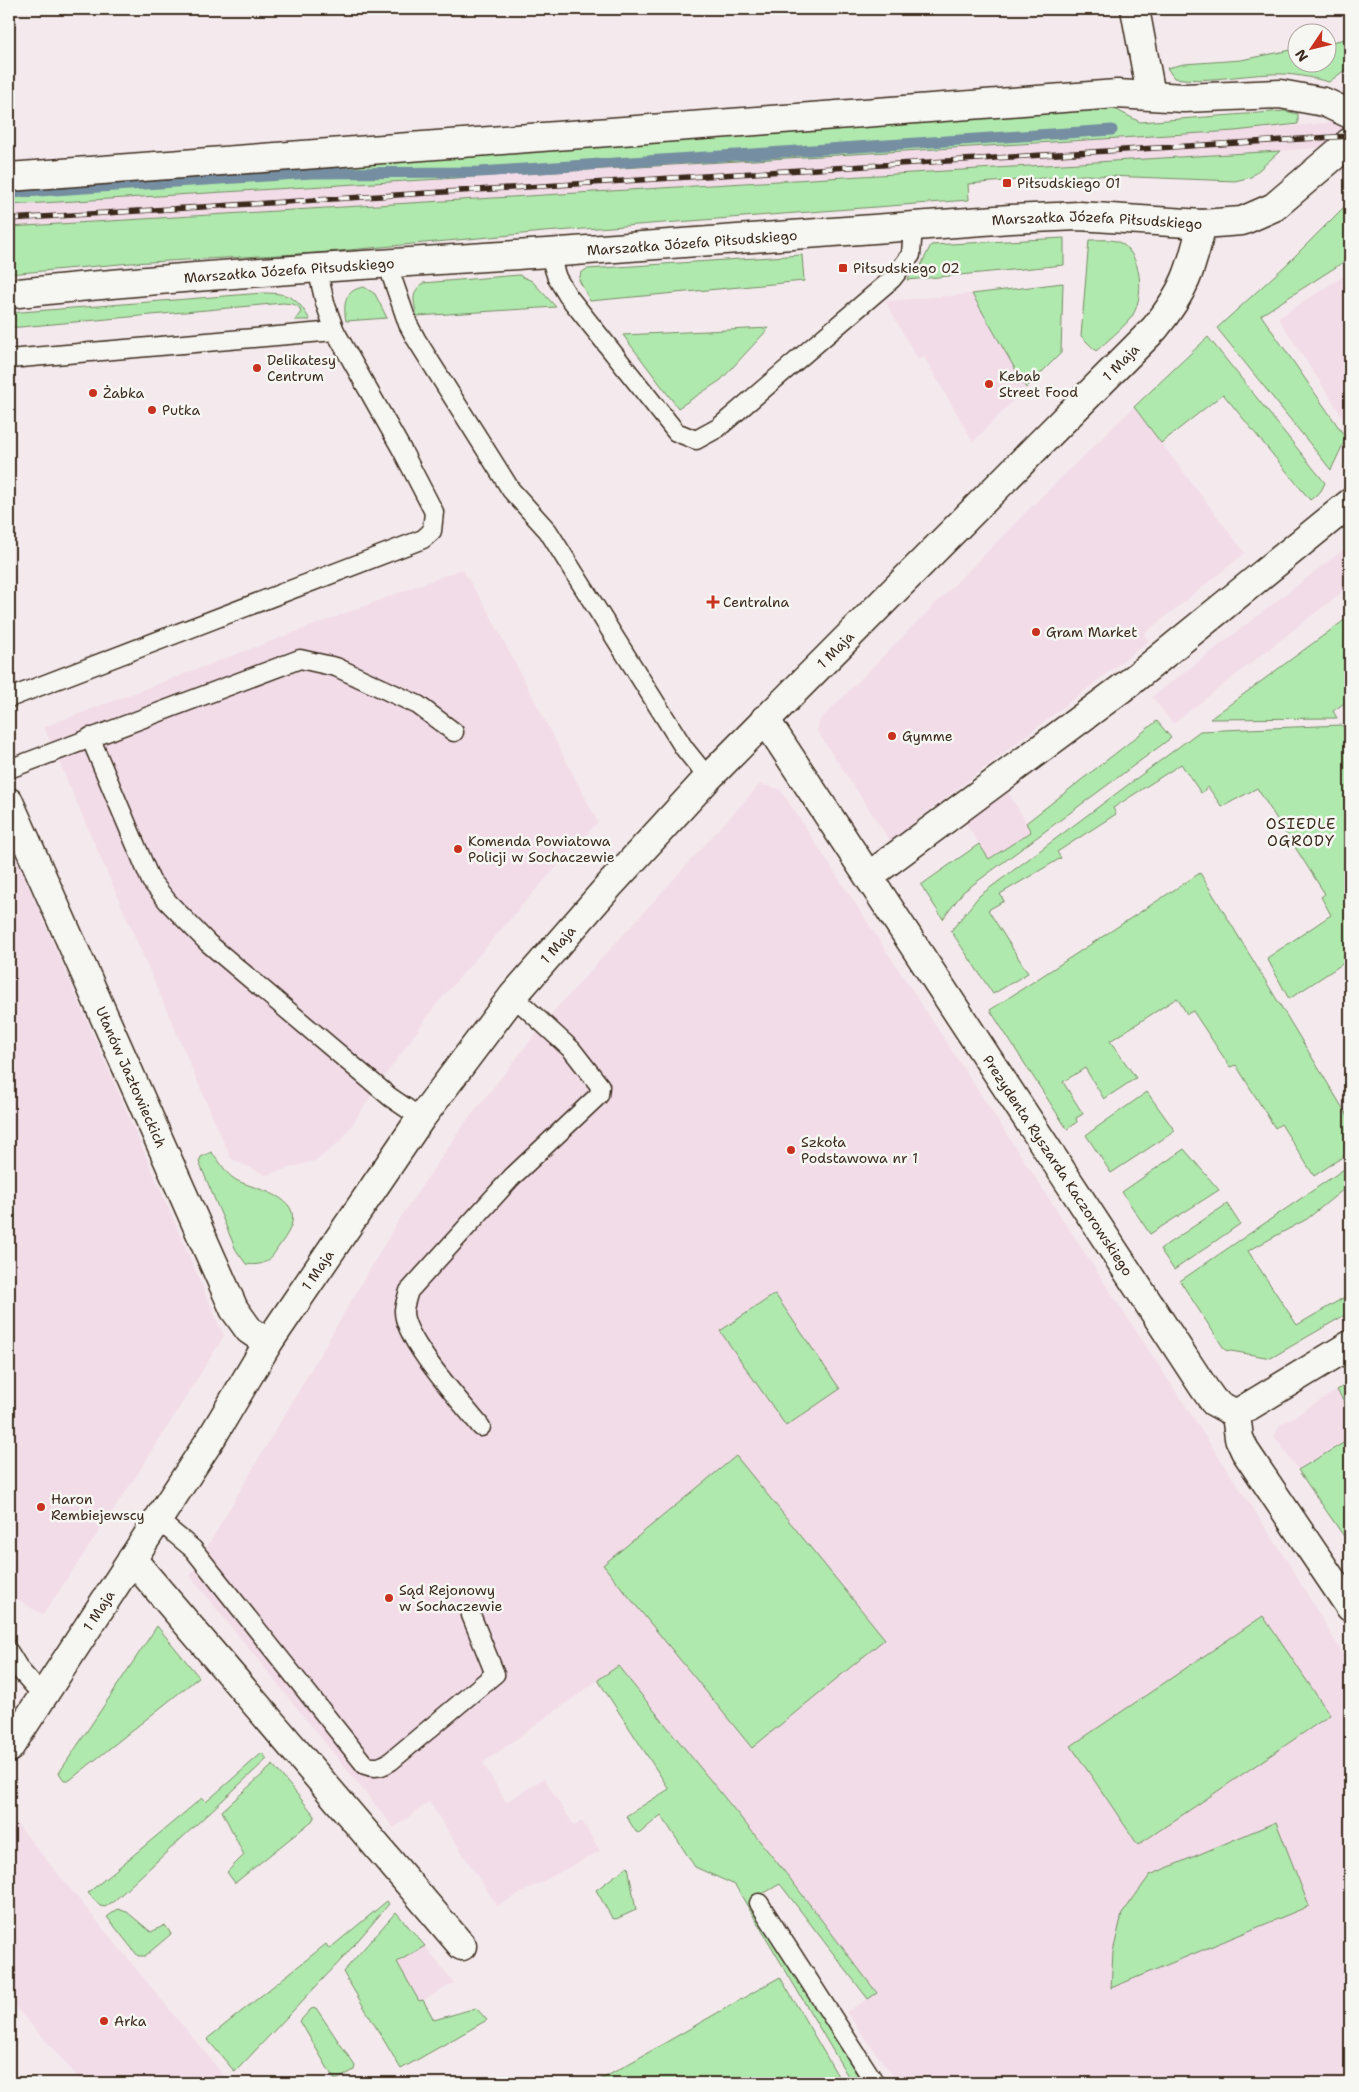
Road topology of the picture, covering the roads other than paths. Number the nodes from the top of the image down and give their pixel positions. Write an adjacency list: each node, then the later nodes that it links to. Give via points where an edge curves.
1 (1135, 9): 2 (street)
2 (1151, 95): 3 (street, via 1184,98 1280,94 1324,102); 5 (street, via 1117,94)
3 (1350, 114)
4 (1350, 142): 6 (street, Marszałka Józefa Piłsudskiego, via 1274,207 1242,221)
5 (9, 177)
6 (1202, 224): 7 (street, Marszałka Józefa Piłsudskiego, via 1079,216); 16 (street, 1 Maja, via 1190,275 1174,305 1155,328)
7 (913, 226): 8 (street, Marszałka Józefa Piłsudskiego); 8 (lane, via 911,255 892,279 718,428 696,440 676,432 581,313 557,278)
8 (550, 253): 9 (street, Marszałka Józefa Piłsudskiego)
9 (387, 263): 10 (street, Marszałka Józefa Piłsudskiego); 20 (lane, via 408,324 500,473 511,490 548,530 684,748)
10 (317, 268): 11 (street, Marszałka Józefa Piłsudskiego); 12 (lane)
11 (9, 294)
12 (335, 331): 13 (lane); 15 (lane, via 434,512 432,531 423,539)
13 (9, 359)
14 (1350, 503): 22 (street, via 1129,683)
15 (9, 698)
16 (765, 719): 20 (street, 1 Maja); 22 (street, Prezydenta Ryszarda Kaczorowskiego)
17 (454, 732): 18 (lane, via 418,705 336,667 300,659)
18 (90, 737): 19 (lane); 24 (lane, via 151,881 168,902 208,943 390,1096)
19 (9, 769)
20 (708, 778): 23 (street, 1 Maja)
21 (9, 802): 25 (street, Ułanów Jazłowieckich, via 234,1308 249,1330)
22 (869, 876): 27 (street, Prezydenta Ryszarda Kaczorowskiego, via 1190,1368 1214,1402)
23 (513, 996): 24 (street, 1 Maja); 28 (lane, via 572,1050 600,1086 599,1095 512,1177 409,1292 404,1311 409,1331 427,1360)
24 (421, 1118): 25 (street, 1 Maja)
25 (268, 1342): 29 (street, 1 Maja)
26 (1350, 1345): 27 (street)
27 (1236, 1414): 31 (street, via 1239,1438 1245,1451)
28 (481, 1427)
29 (158, 1520): 30 (street, 1 Maja); 32 (lane, via 193,1549 365,1765 373,1768 391,1762 494,1674)
30 (132, 1559): 34 (street, 1 Maja); 37 (street)
31 (1350, 1606)
32 (471, 1615)
33 (9, 1652): 34 (lane)
34 (43, 1696): 35 (street, 1 Maja)
35 (9, 1748)
36 (759, 1903): 38 (lane)
37 (462, 1946)
38 (875, 2083)

